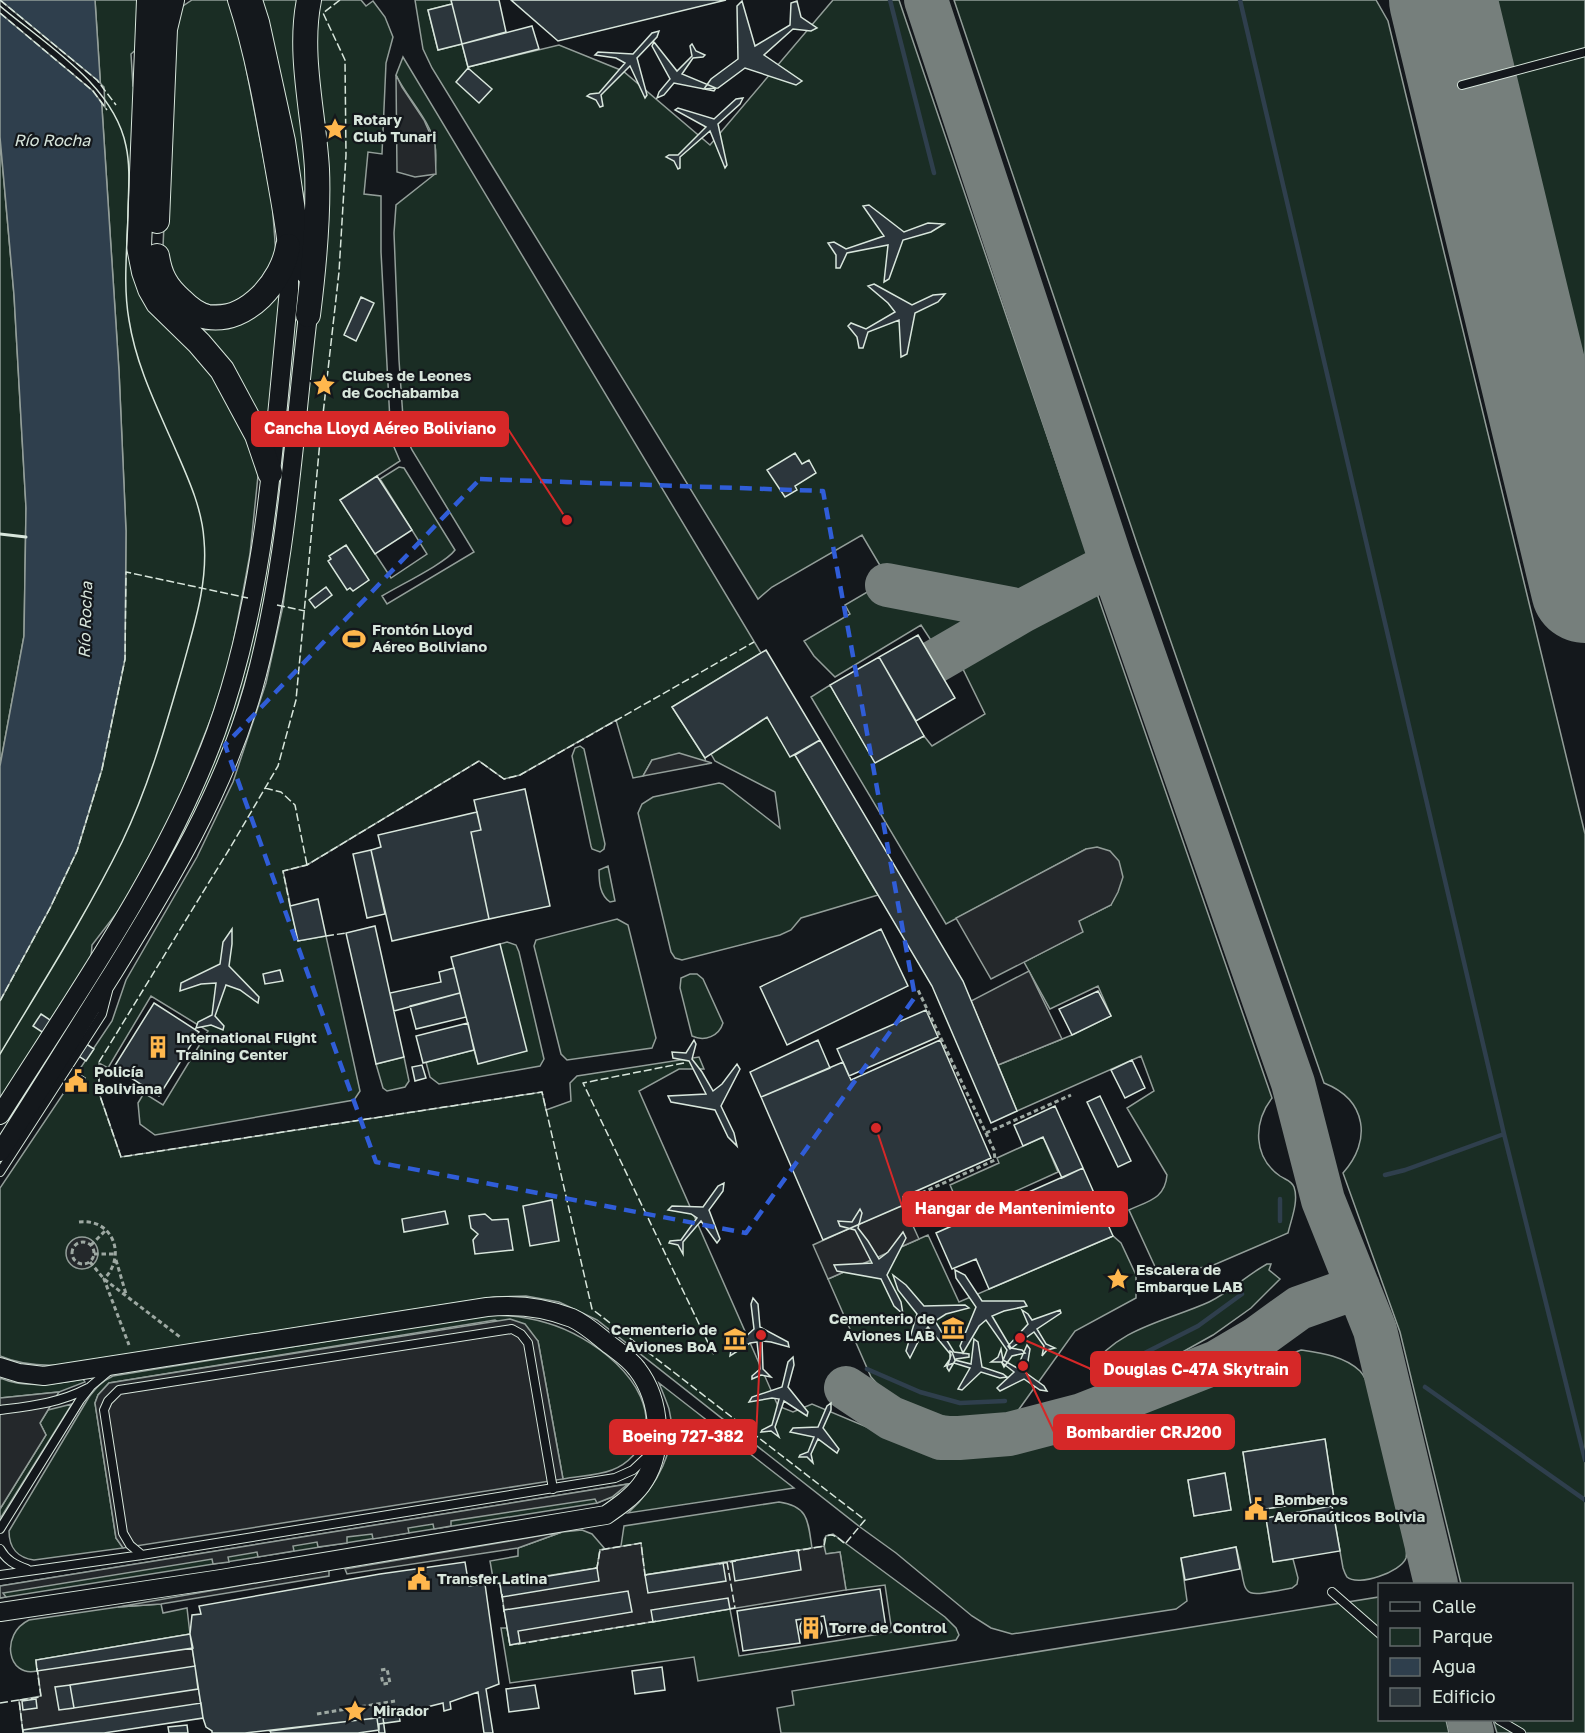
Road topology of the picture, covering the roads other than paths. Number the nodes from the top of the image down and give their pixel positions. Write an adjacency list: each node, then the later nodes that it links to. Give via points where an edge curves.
1 (149, 0): 10 (highway, via 140,247 144,272 158,303 222,370 256,435)
2 (172, 0): 8 (highway, via 165,28 156,250 159,271 165,283 193,311 208,317 226,317 246,308 268,290 286,260)
3 (237, 0): 8 (street, via 250,41)
4 (253, 0): 9 (street, via 286,141 304,259)
5 (309, 0): 9 (highway, via 306,43 317,171 315,259)
6 (1585, 52): 7 (lane)
7 (1462, 85)
8 (288, 246): 10 (street, via 289,290)
9 (308, 315): 12 (street, via 284,544 253,691 207,808)
10 (270, 472): 11 (street, via 252,599 216,731 175,827)
11 (104, 949): 12 (street); 13 (street)
12 (117, 966): 14 (street); 15 (lane, via 102,1014)
13 (0, 1115)
14 (0, 1152)
15 (0, 1172)
16 (116, 1365): 17 (street, via 44,1376); 18 (lane); 20 (street, via 487,1306 528,1306 550,1310 585,1325 637,1369 656,1413)
17 (0, 1367)
18 (91, 1386): 19 (lane, via 70,1398); 22 (lane)
19 (0, 1410)
20 (655, 1449): 21 (lane, via 633,1470 615,1478); 28 (street, via 641,1485 606,1515)
21 (553, 1489): 24 (lane); 24 (lane, via 528,1342 512,1329 215,1374 119,1390 104,1410 123,1533)
22 (0, 1529)
23 (0, 1549): 25 (lane, via 16,1566)
24 (142, 1554): 25 (lane)
25 (30, 1570): 26 (lane)
26 (0, 1575)
27 (1332, 1592): 29 (lane)
28 (0, 1612)
29 (1378, 1632)
30 (1502, 1721): 31 (lane)
31 (1521, 1733)

